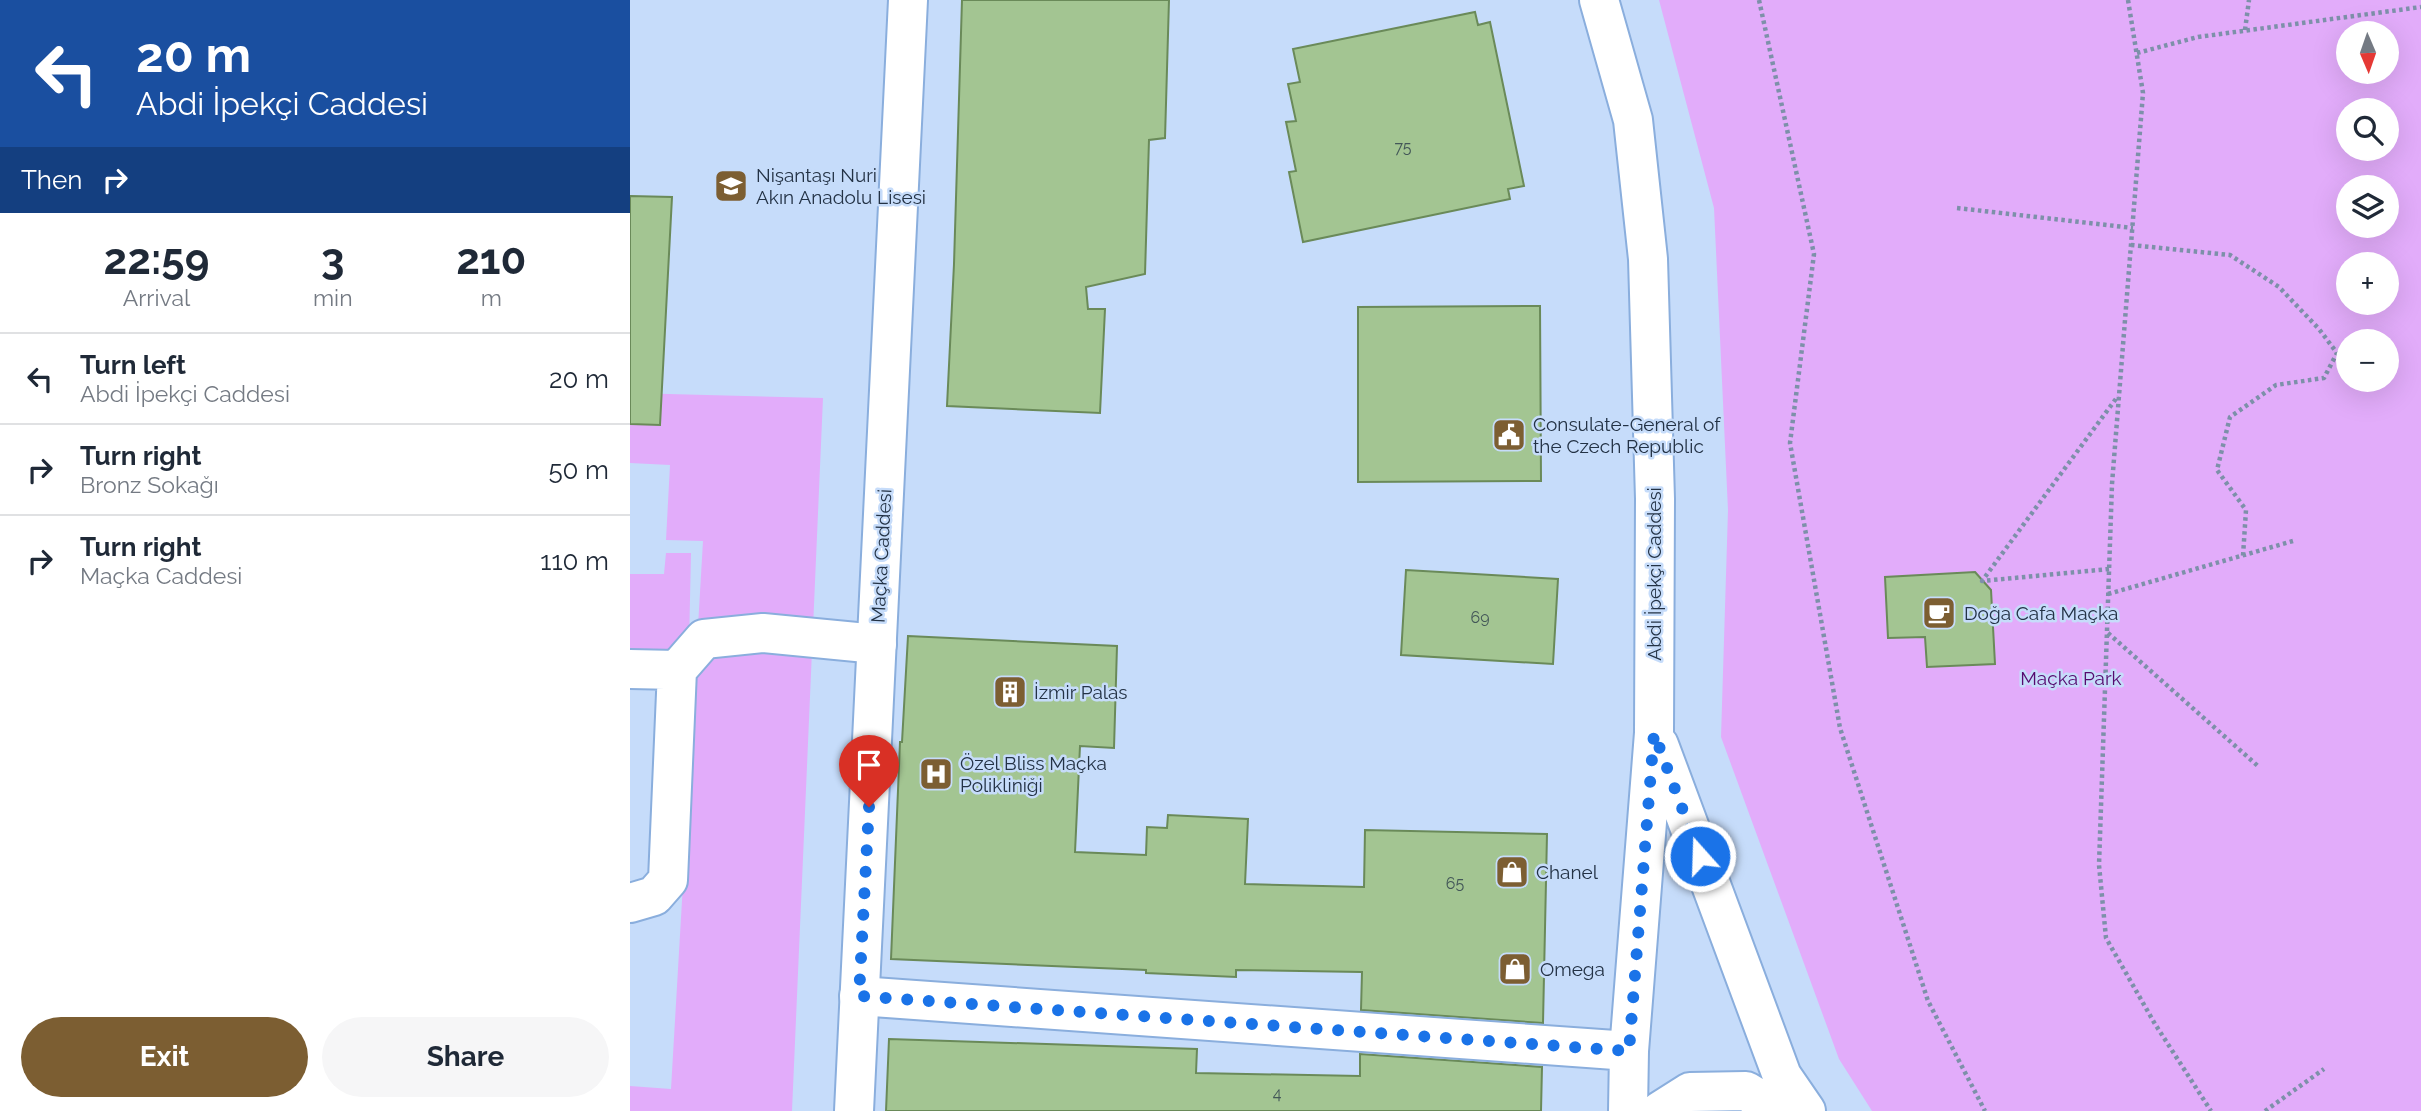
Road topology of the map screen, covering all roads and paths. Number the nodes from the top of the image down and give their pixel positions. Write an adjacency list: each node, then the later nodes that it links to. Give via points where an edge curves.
1 (908, 0): 18 (street, Maçka Caddesi)
2 (1599, 0): 21 (street, Abdi İpekçi Caddesi, via 1633,120 1648,259 1655,499)
3 (1759, 0): 32 (path, via 1814,254 1790,443 1840,728 1928,1002)
4 (2128, 0): 8 (path)
5 (2249, 0): 7 (path)
6 (2421, 6): 7 (path)
7 (2245, 30): 8 (path)
8 (2137, 53): 10 (path, via 2143,93)
9 (1956, 208): 10 (path)
10 (2133, 228): 11 (path)
11 (2131, 245): 12 (path); 14 (path, via 2230,254 2279,288 2337,353 2325,378 2276,385 2230,417 2217,470 2246,510)
12 (2119, 396): 15 (path); 15 (path, via 1982,581)
13 (2293, 541): 14 (path)
14 (2243, 556): 16 (path)
15 (2109, 569): 16 (path)
16 (2108, 594): 17 (path)
17 (2107, 632): 22 (path); 33 (path, via 2099,865 2106,938)
18 (877, 644): 20 (street, via 763,634 704,639); 24 (street, Maçka Caddesi)
19 (630, 668): 20 (street)
20 (677, 670): 23 (street, via 668,880 654,896)
21 (1654, 733): 25 (street, Abdi İpekçi Caddesi); 31 (street, via 1782,1076)
22 (2259, 767)
23 (630, 903)
24 (859, 996): 25 (street); 27 (street, Maçka Caddesi)
25 (1629, 1051): 28 (street, Abdi İpekçi Caddesi)
26 (2324, 1069): 34 (path)
27 (854, 1111)
28 (1628, 1111)
29 (1660, 1111): 30 (street, via 1690,1092 1746,1091)
30 (1779, 1111)
31 (1806, 1111)
32 (1985, 1111)
33 (2211, 1111)
34 (2265, 1111)

